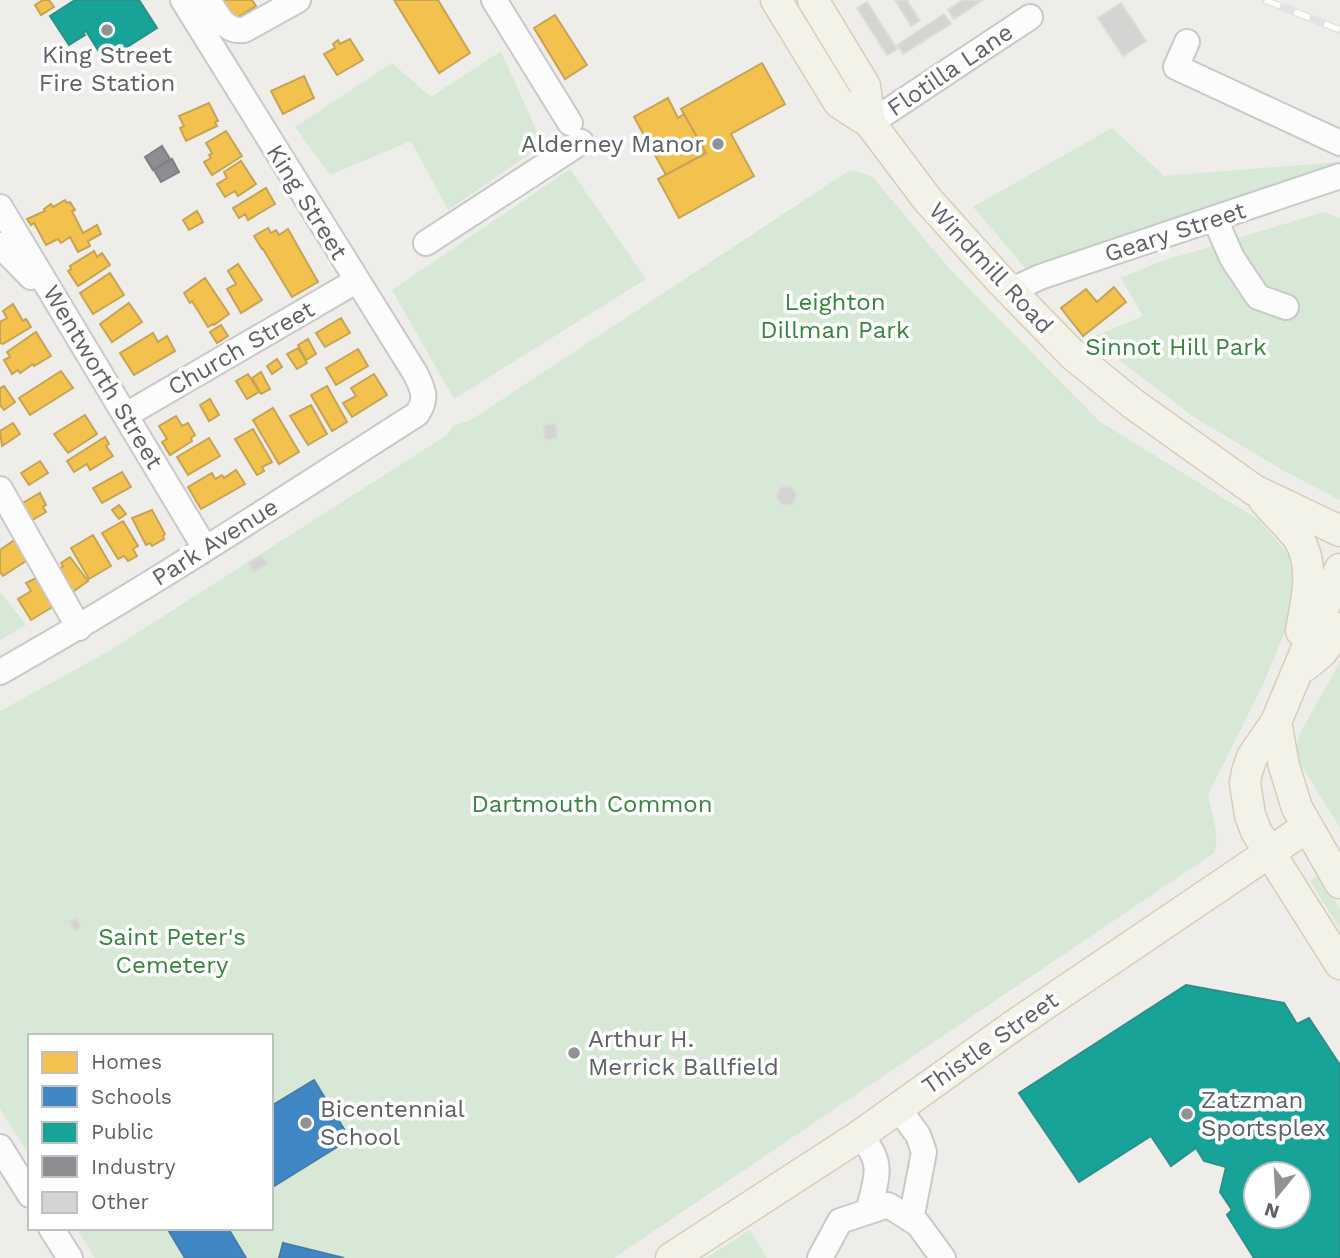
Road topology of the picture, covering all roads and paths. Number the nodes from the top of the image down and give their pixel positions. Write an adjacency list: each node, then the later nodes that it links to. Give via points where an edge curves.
1 (183, 0): 16 (street, King Street)
2 (208, 0): 3 (street, via 224,23 237,31)
3 (298, 0)
4 (494, 0): 14 (street, via 575,132)
5 (813, 0): 9 (main road, via 865,86)
6 (780, 1): 9 (main road, via 839,103)
7 (1030, 17): 9 (street, Flotilla Lane)
8 (1188, 42): 10 (street, via 1176,67)
9 (870, 123): 17 (main road, Windmill Road, via 927,199)
10 (1340, 143)
11 (1340, 176): 13 (street, Geary Street)
12 (0, 207): 18 (street, Wentworth Street)
13 (1215, 219): 17 (street, Geary Street); 19 (street, via 1232,258 1258,297)
14 (426, 243)
15 (0, 245): 18 (street)
16 (356, 281): 20 (street, King Street, via 420,383); 21 (street, Church Street)
17 (1010, 291): 23 (main road, Windmill Road, via 1073,355)
18 (55, 298): 21 (street, Wentworth Street)
19 (1286, 307)
20 (424, 405): 25 (street, Park Avenue, via 417,414)
21 (127, 415): 25 (street, Wentworth Street)
22 (0, 489): 27 (street)
23 (1254, 490): 24 (main road, Windmill Road); 30 (main road, via 1299,540 1305,555 1310,579)
24 (1340, 531)
25 (205, 548): 27 (street, Park Avenue)
26 (1340, 569): 30 (main road)
27 (79, 628): 29 (street, Park Avenue)
28 (1340, 628): 30 (main road, via 1321,653)
29 (0, 673)
30 (1294, 675): 31 (main road)
31 (1276, 722): 32 (main road, via 1284,766); 33 (main road, via 1252,757 1245,783 1251,821)
32 (1307, 827): 33 (main road, Thistle Street); 34 (main road)
33 (1268, 853): 35 (main road); 36 (main road, Thistle Street)
34 (1340, 883)
35 (1340, 964)
36 (898, 1108): 37 (main road, Thistle Street); 41 (street, via 924,1152)
37 (859, 1136): 40 (street, via 878,1162); 44 (main road, Thistle Street)
38 (0, 1147): 39 (street)
39 (28, 1192)
40 (868, 1212): 41 (street, via 888,1205); 45 (street, via 840,1221)
41 (911, 1220): 46 (street)
42 (52, 1230): 43 (street)
43 (70, 1258)
44 (671, 1258)
45 (820, 1258)
46 (943, 1258)

